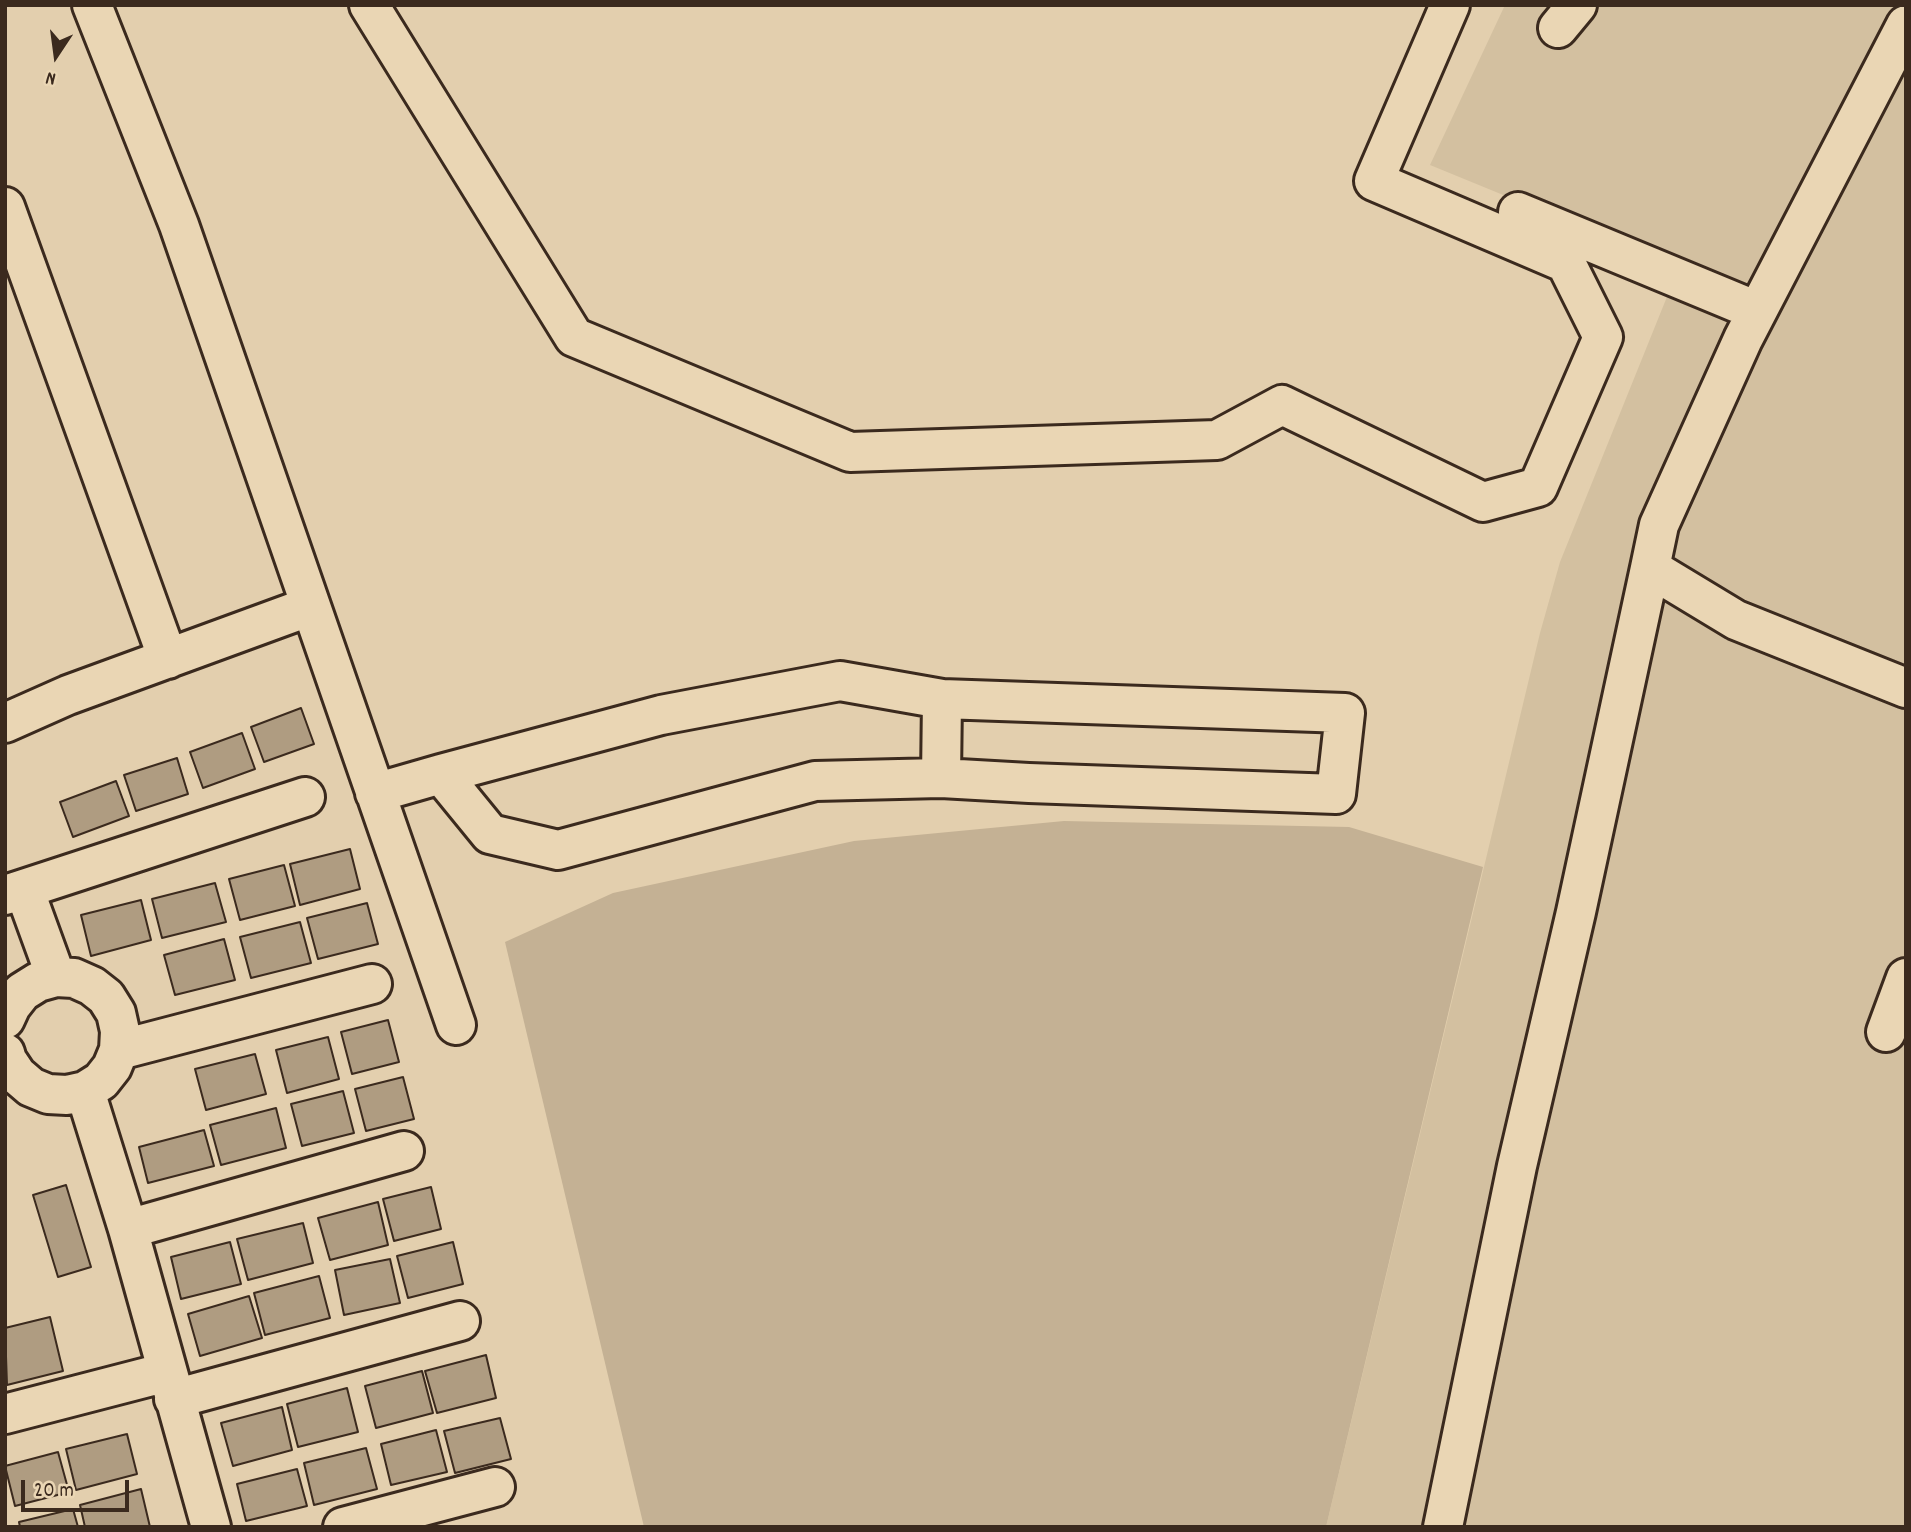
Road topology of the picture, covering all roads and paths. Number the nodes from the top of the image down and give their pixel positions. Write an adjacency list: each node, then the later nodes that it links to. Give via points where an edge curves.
1 (92, 5): 9 (street, via 179,225)
2 (369, 5): 3 (street, via 574,337 850,452 1217,440 1282,405 1483,502 1538,487 1603,337 1566,263 1374,181)
3 (1450, 5)
4 (1906, 25): 7 (street)
5 (5, 207): 10 (street)
6 (1518, 212): 7 (street)
7 (1757, 311): 8 (street, via 1659,525)
8 (1650, 568): 11 (street, via 1736,620); 37 (street, via 1517,1166)
9 (311, 606): 10 (street); 16 (street)
10 (168, 659): 13 (street)
11 (1906, 688)
12 (942, 699): 14 (street, via 840,681 661,715); 15 (street); 15 (street, via 1345,713 1336,794)
13 (5, 723)
14 (441, 774): 15 (street, via 490,834 558,850 815,781); 16 (street)
15 (941, 778)
16 (375, 793): 23 (street)
17 (304, 797): 18 (street)
18 (15, 892): 19 (street)
19 (56, 977): 22 (street, via 22,992); 25 (street, via 75,978 106,998 116,1013)
20 (1906, 978): 24 (street)
21 (372, 984): 25 (street)
22 (5, 1019)
23 (456, 1025)
24 (1886, 1032)
25 (119, 1049): 28 (street, via 101,1081)
26 (5, 1053): 27 (street, via 17,1075)
27 (18, 1090): 28 (street, via 67,1095)
28 (85, 1091): 30 (street)
29 (404, 1151): 30 (street)
30 (128, 1229): 32 (street)
31 (460, 1321): 32 (street)
32 (171, 1385): 33 (street); 35 (street)
33 (5, 1414)
34 (495, 1487): 36 (street)
35 (211, 1527)
36 (343, 1527)
37 (1443, 1527)

